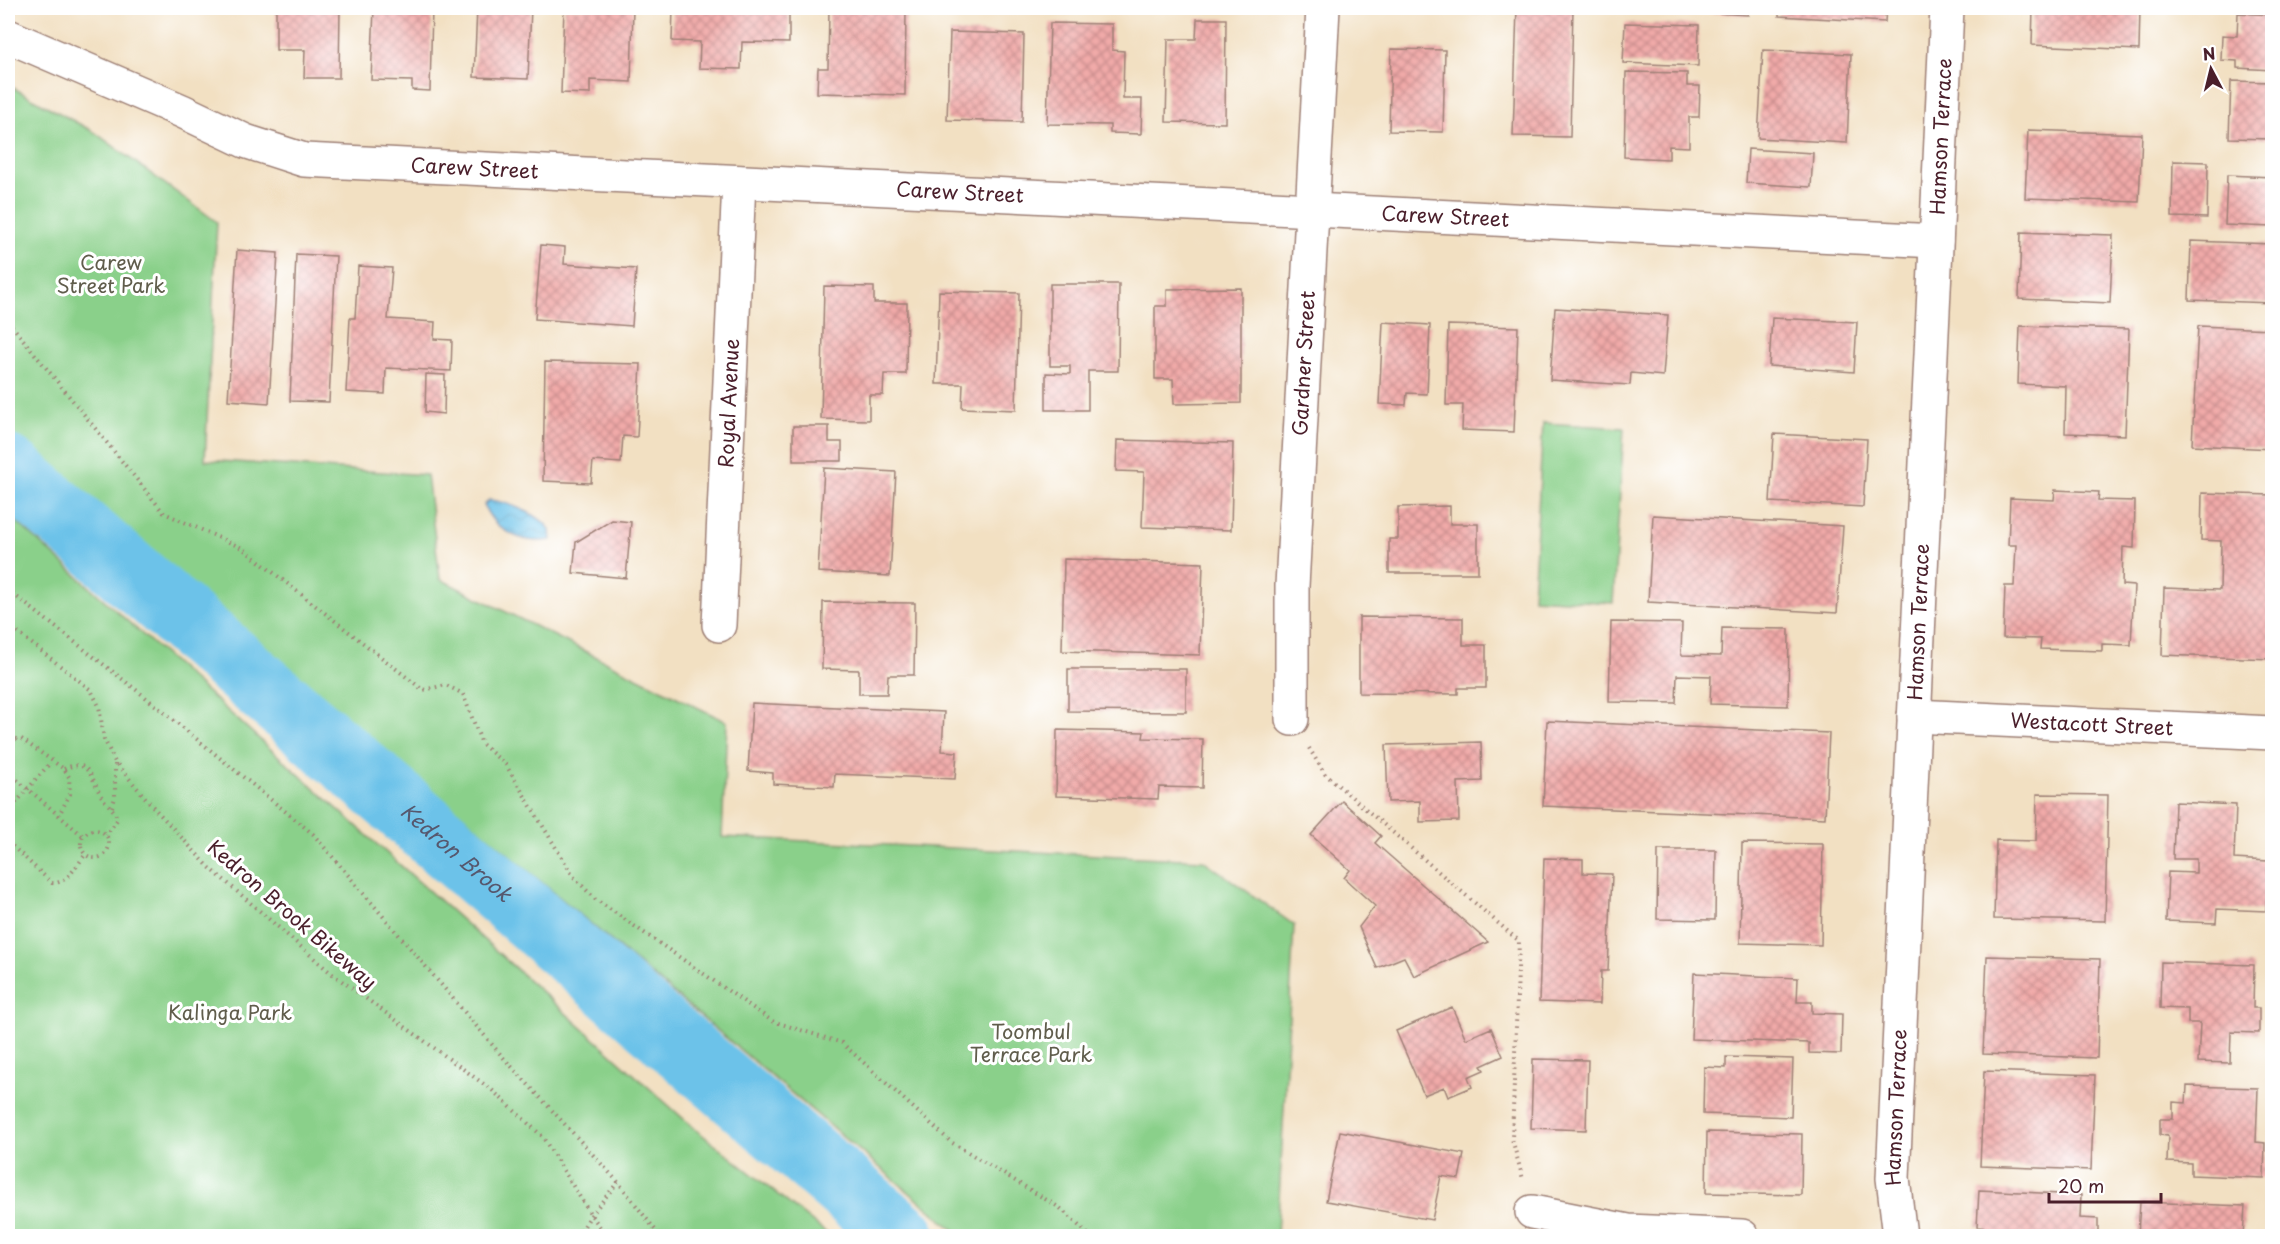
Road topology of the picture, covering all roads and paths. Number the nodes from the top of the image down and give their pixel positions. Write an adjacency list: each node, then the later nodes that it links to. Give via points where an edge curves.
1 (1323, 8): 5 (street, Gardner Street)
2 (1947, 8): 6 (street, Hamson Terrace)
3 (8, 36): 4 (street, Carew Street, via 245,141 304,160)
4 (739, 182): 5 (street, Carew Street); 10 (street, Royal Avenue)
5 (1313, 211): 6 (street, Carew Street); 12 (street, Gardner Street, via 1292,586)
6 (1936, 241): 11 (street, Hamson Terrace)
7 (8, 321): 33 (path, via 164,513 242,548 423,690 446,685 463,694 482,744 506,765 573,876 595,899 772,1021 842,1043 951,1142 1060,1208)
8 (8, 590): 27 (path, via 313,834 501,1055)
9 (8, 625): 16 (path, Kedron Brook Bikeway, via 91,690 99,706 104,739)
10 (719, 625)
11 (1914, 716): 13 (street, Westacott Street); 35 (street, Hamson Terrace, via 1893,1178)
12 (1292, 719): 28 (path, via 1325,774 1519,941 1512,1139)
13 (2272, 733)
14 (8, 748): 15 (path, via 20,738)
15 (51, 762): 17 (path); 19 (path)
16 (115, 762): 20 (path); 29 (path, Kedron Brook Bikeway, via 154,809 227,882 331,973 492,1090 542,1136)
17 (64, 769): 20 (path, via 81,766 92,774 103,800); 22 (path, via 70,794)
18 (8, 772): 19 (path)
19 (27, 789): 21 (path); 22 (path)
20 (112, 807): 23 (path, via 117,820)
21 (8, 812)
22 (59, 815): 24 (path)
23 (106, 835): 24 (path, via 95,830); 26 (path, via 106,853 94,859)
24 (83, 836): 26 (path, via 81,848)
25 (8, 842): 26 (path, via 52,883 64,880)
26 (86, 855)
27 (618, 1182): 29 (path); 32 (path)
28 (1532, 1212): 34 (street, via 1628,1231)
29 (591, 1215): 30 (path); 31 (path, Kedron Brook Bikeway)
30 (578, 1236)
31 (607, 1236)
32 (660, 1236)
33 (1090, 1236)
34 (1742, 1236)
35 (1900, 1236)

